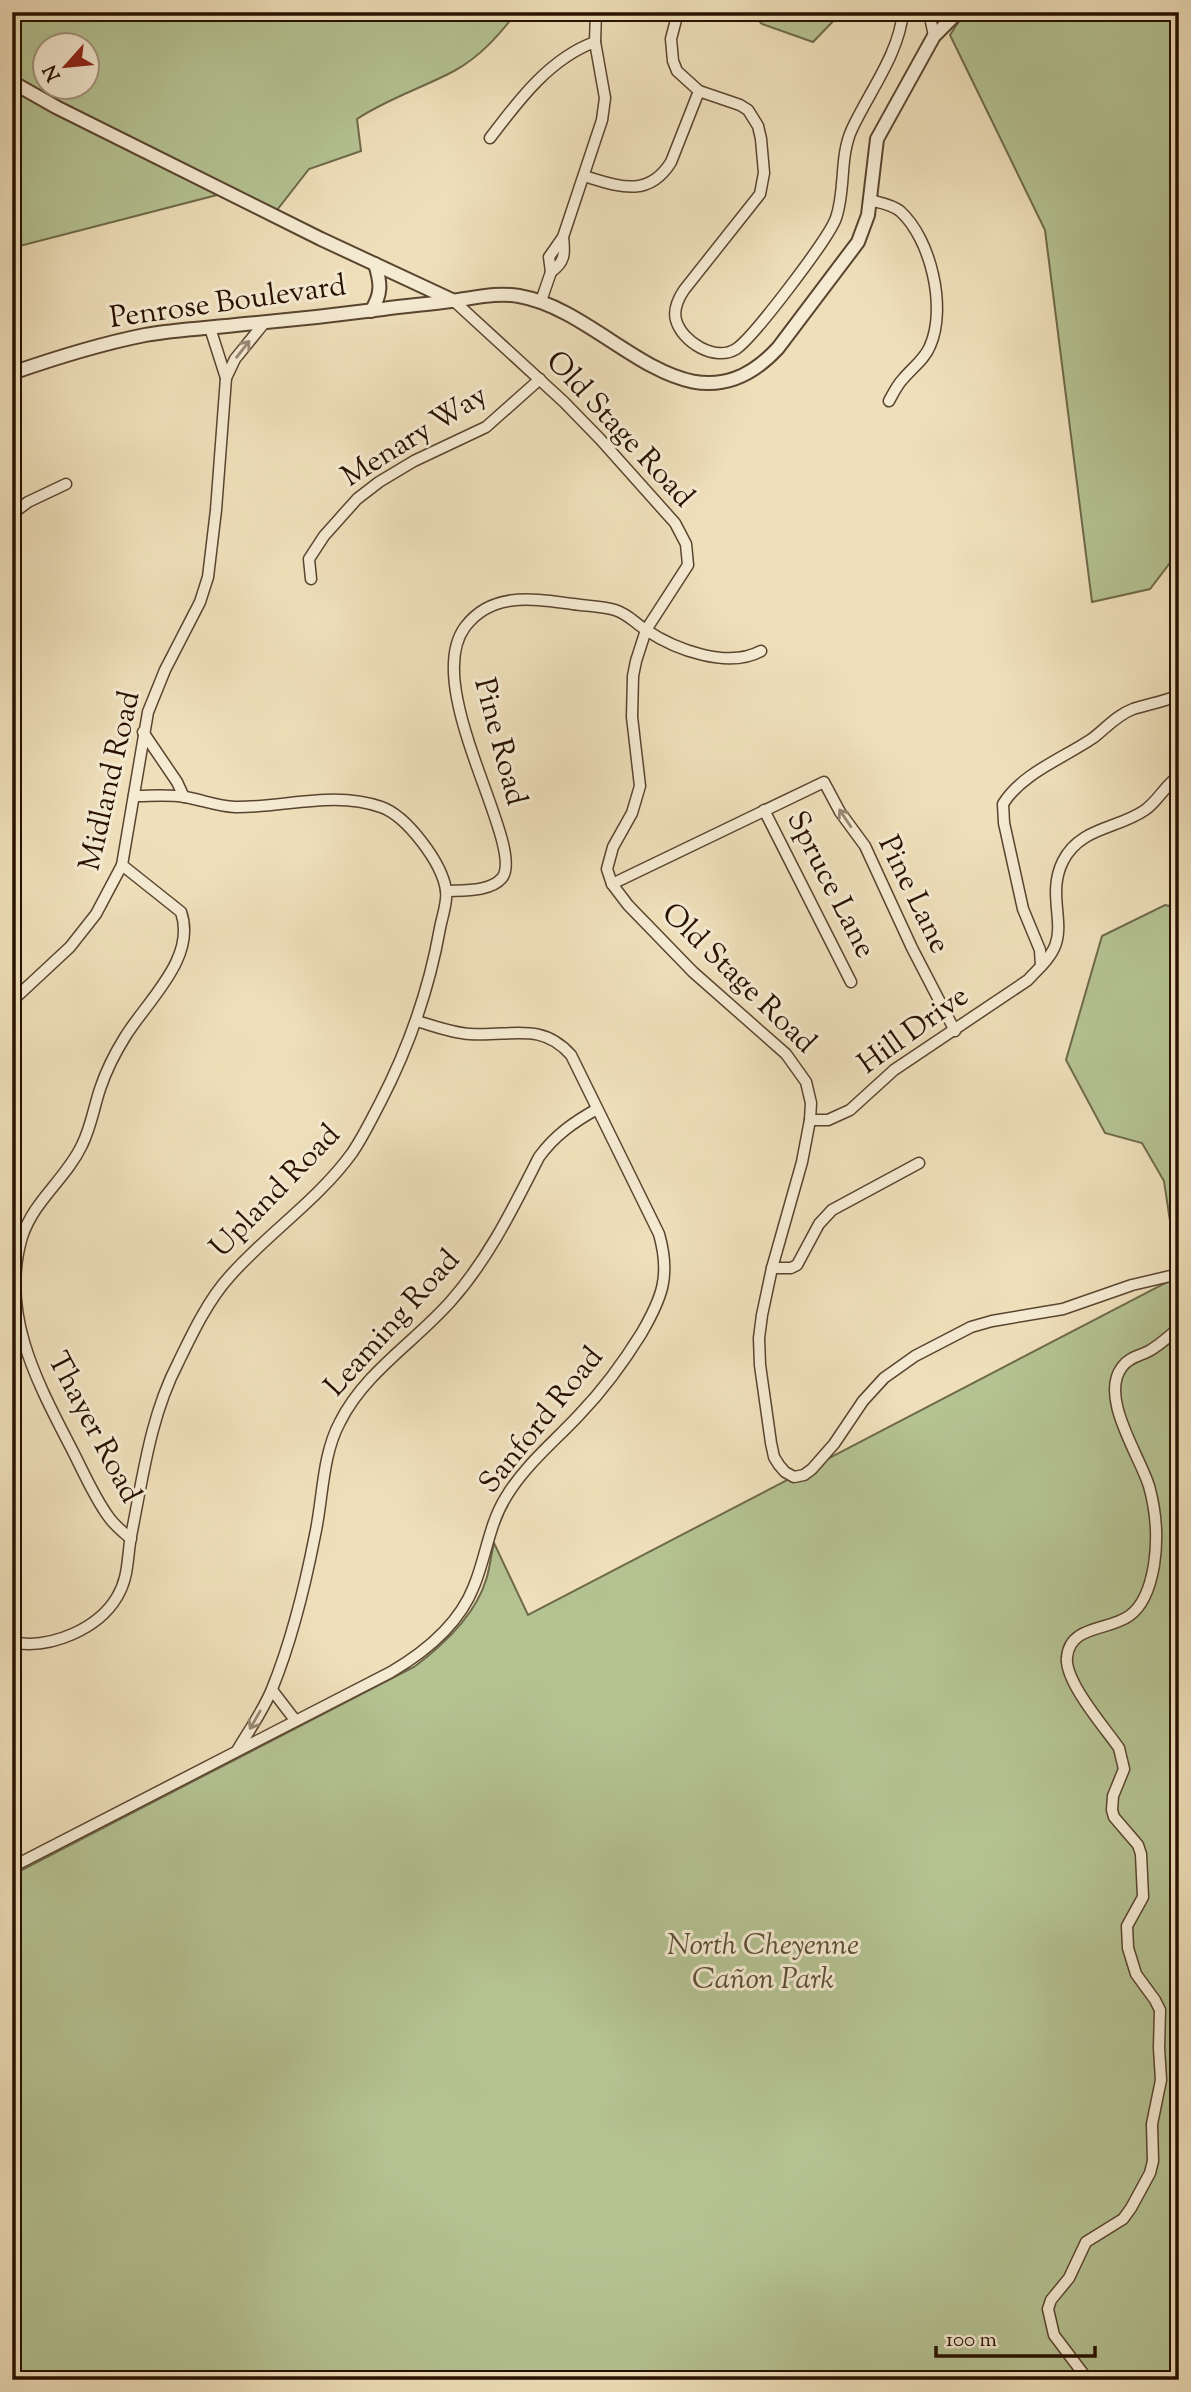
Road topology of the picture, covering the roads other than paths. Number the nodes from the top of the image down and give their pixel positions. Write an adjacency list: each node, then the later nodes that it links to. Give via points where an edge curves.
1 (596, 12): 7 (street)
2 (678, 12): 9 (street, via 671,39 673,61 677,71)
3 (903, 12): 9 (street, via 898,35 846,143 832,227 751,335 733,351 722,353 687,338 675,312 678,300 760,194 764,173 761,139 753,117 740,105)
4 (929, 12): 6 (street)
5 (958, 12): 6 (street, Penrose Boulevard)
6 (934, 36): 12 (street, Penrose Boulevard, via 877,139)
7 (595, 41): 10 (street, via 576,48 556,64); 11 (street, via 605,109)
8 (12, 82): 13 (street)
9 (699, 91): 11 (street, via 671,162 656,180 626,187)
10 (489, 138)
11 (584, 176): 15 (street, via 563,237 562,264 551,272)
12 (870, 200): 15 (street, Penrose Boulevard, via 858,242 778,348 754,371 727,383 691,382 663,372); 22 (street, via 892,206 910,222 927,255 936,294 936,327 929,349)
13 (375, 264): 14 (street); 16 (street, via 381,283)
14 (454, 301): 15 (street, Penrose Boulevard, via 500,294); 16 (street, Penrose Boulevard); 21 (street, Old Stage Road)
15 (541, 301)
16 (371, 311): 17 (street, Penrose Boulevard)
17 (265, 322): 18 (street, Penrose Boulevard); 20 (street, Midland Road, one-way to 17)
18 (210, 328): 19 (street, Penrose Boulevard, via 132,338); 20 (street, Midland Road)
19 (12, 373)
20 (226, 378): 29 (street, Midland Road, via 208,576 155,694)
21 (540, 379): 25 (street, Menary Way, via 486,427 403,467 357,499 309,559); 26 (street, Old Stage Road, via 600,439 682,534 688,565)
22 (889, 401)
23 (66, 484): 24 (street)
24 (12, 514)
25 (311, 579)
26 (646, 630): 27 (street, Pine Road, via 705,656 738,660); 35 (street, Old Stage Road, via 632,694 640,786 609,857); 36 (street, Pine Road, via 614,610 531,599 499,602 465,627 455,653 456,697 506,864 501,879 489,887)
27 (761, 651)
28 (1179, 695): 37 (street, via 1120,716 1018,787 1003,804 1023,909 1040,950)
29 (143, 732): 31 (street, Midland Road); 32 (street)
30 (1179, 776): 37 (street, via 1143,812 1085,836 1065,857 1055,888 1055,946)
31 (134, 796): 32 (street); 34 (street, Midland Road)
32 (184, 797): 36 (street, via 235,807 329,799 379,806 393,812 414,832)
33 (764, 810): 35 (street); 38 (street, Spruce Lane); 41 (street, Pine Lane, one-way to 33, via 865,846 824,782)
34 (122, 865): 39 (street, Midland Road, via 96,914 71,947); 48 (street, Thayer Road, via 181,912 183,946 107,1070 75,1159 27,1221 17,1252 14,1295 23,1347 41,1388 109,1517)
35 (612, 884): 43 (street, Old Stage Road, via 693,972 786,1054 806,1082)
36 (446, 891): 40 (street, Upland Road)
37 (1041, 967): 41 (street, Hill Drive)
38 (851, 982)
39 (12, 1001)
40 (417, 1021): 42 (street, Sanford Road, via 466,1034 542,1034 571,1055); 48 (street, Upland Road, via 400,1065 351,1154 231,1275 188,1342 155,1417)
41 (955, 1031): 43 (street, Hill Drive, via 894,1070 850,1110 828,1120)
42 (597, 1109): 51 (street, Leaming Road, via 573,1122 547,1147 502,1231 470,1277 434,1319 373,1376 341,1420 330,1451 303,1586); 52 (street, Sanford Road, via 659,1234 665,1278 656,1308 590,1404 506,1496 492,1525 474,1588 441,1635 415,1658)
43 (810, 1120): 45 (street, Old Stage Road)
44 (919, 1163): 45 (street, via 832,1210 797,1265)
45 (772, 1268): 46 (street, Old Stage Road, via 762,1315 760,1365 774,1457 794,1476 812,1469 884,1378 935,1345 983,1323 1063,1310)
46 (1179, 1274)
47 (1179, 1328): 55 (street, via 1124,1364 1114,1385 1119,1413 1154,1506 1156,1553 1146,1596 1128,1617 1075,1639 1067,1657 1069,1675 1123,1759 1112,1810 1138,1845 1143,1897 1128,1926 1128,1948 1136,1973 1160,2010 1161,2080 1152,2124 1150,2173 1123,2219 1086,2242 1048,2309 1054,2335)
48 (131, 1539): 49 (street, Upland Road, via 125,1580 104,1612 62,1638 29,1645)
49 (15, 1642): 50 (street, Upland Road)
50 (12, 1667)
51 (272, 1690): 52 (street); 53 (street, Leaming Road, one-way to 53)
52 (295, 1720): 53 (street, Sanford Road)
53 (238, 1749): 54 (street, Sanford Road)
54 (12, 1867)
55 (1088, 2380)

